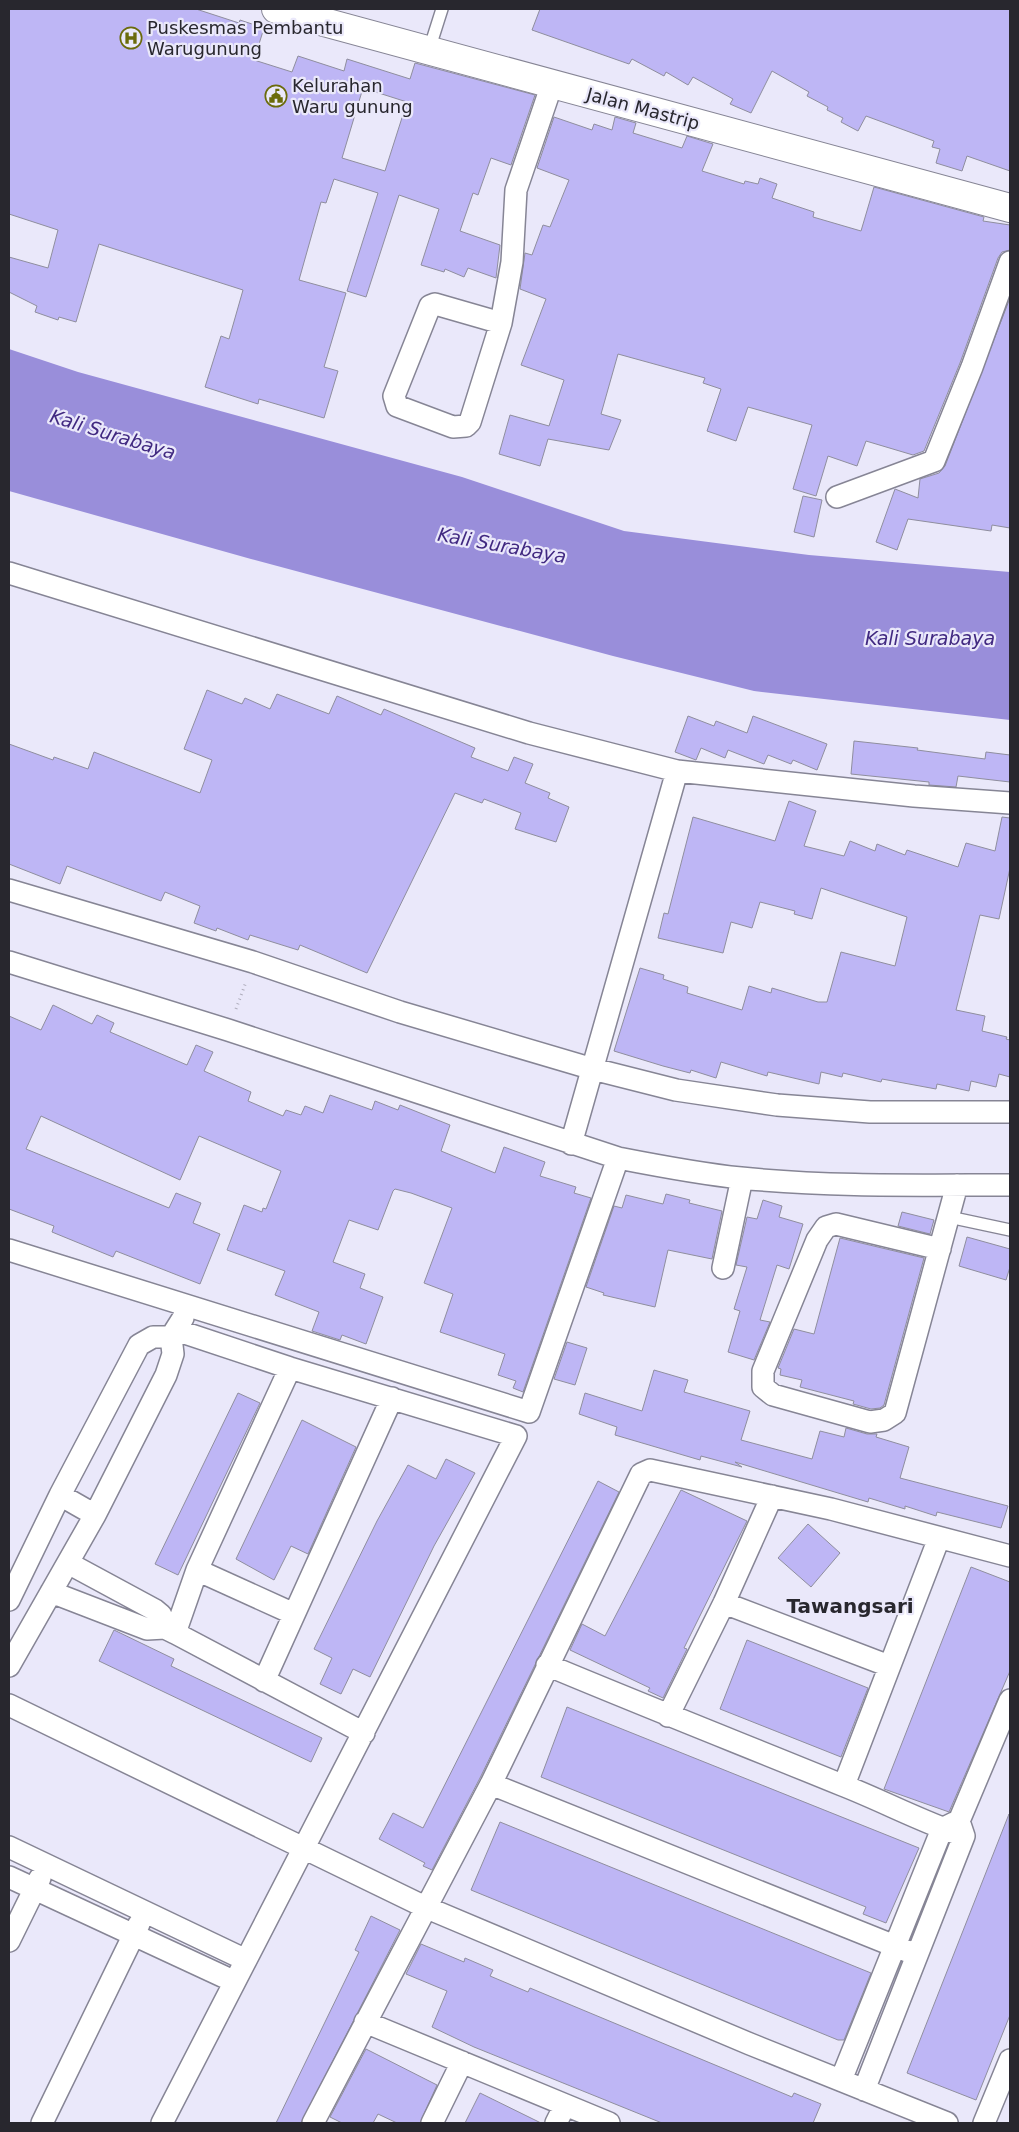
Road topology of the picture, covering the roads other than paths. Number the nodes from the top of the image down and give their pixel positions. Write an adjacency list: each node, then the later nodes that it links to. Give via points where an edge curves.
1 (276, 9): 3 (main road, Jalan Mastrip)
2 (442, 9): 4 (lane)
3 (303, 12): 4 (main road, Jalan Mastrip)
4 (428, 52): 5 (main road, Jalan Mastrip)
5 (552, 84): 6 (main road, Jalan Mastrip); 8 (street, via 516,190 512,262)
6 (1010, 208)
7 (1010, 262): 9 (street, via 934,462)
8 (501, 323): 8 (street, via 435,304 430,306 394,396 397,406 453,427 466,426 470,422)
9 (838, 497)
10 (9, 573): 11 (street, via 529,734)
11 (677, 772): 12 (street); 15 (street)
12 (1010, 803)
13 (9, 890): 15 (street, via 253,962)
14 (9, 962): 17 (street)
15 (591, 1075): 16 (street, via 777,1105 870,1112); 17 (street)
16 (1010, 1112)
17 (573, 1137): 18 (street)
18 (618, 1158): 19 (street); 27 (street, via 529,1412)
19 (742, 1178): 20 (street); 26 (street)
20 (957, 1185): 21 (street); 22 (street)
21 (1010, 1185)
22 (949, 1217): 23 (lane); 25 (street)
23 (1010, 1230)
24 (9, 1250): 27 (street)
25 (940, 1250): 25 (street, via 895,1413 884,1420 870,1422 773,1396 763,1387 763,1371 817,1240 826,1228 836,1224)
26 (723, 1268)
27 (189, 1307): 28 (street)
28 (173, 1333): 29 (street); 31 (street, via 153,1337 140,1345); 33 (street, via 172,1354 166,1374)
29 (290, 1368): 30 (street); 37 (street)
30 (392, 1398): 41 (street); 50 (street, via 516,1436)
31 (60, 1495): 33 (street); 39 (street)
32 (772, 1496): 34 (street); 40 (street); 43 (street, via 650,1470 644,1472)
33 (95, 1515): 36 (street)
34 (939, 1538): 35 (street); 45 (street)
35 (1010, 1556)
36 (68, 1563): 38 (street); 42 (street, via 155,1610)
37 (197, 1570): 41 (street); 42 (street)
38 (51, 1592): 42 (street, via 147,1629); 44 (street)
39 (9, 1600)
40 (724, 1603): 45 (street); 49 (street)
41 (294, 1614): 46 (street)
42 (170, 1631): 46 (street)
43 (547, 1664): 49 (street); 51 (street)
44 (9, 1666)
45 (889, 1666): 52 (street)
46 (264, 1681): 50 (street)
47 (1010, 1700): 53 (street)
48 (9, 1705): 55 (street)
49 (668, 1716): 52 (street)
50 (364, 1733): 55 (street)
51 (491, 1784): 59 (street); 63 (street)
52 (844, 1785): 53 (street)
53 (955, 1828): 63 (street); 64 (street)
54 (9, 1847): 56 (street)
55 (305, 1850): 59 (street); 65 (street)
56 (46, 1865): 58 (street); 60 (street)
57 (9, 1877): 58 (street)
58 (34, 1890): 61 (street); 62 (street)
59 (425, 1907): 67 (street); 70 (street)
60 (144, 1912): 61 (street); 65 (street)
61 (135, 1935): 66 (street); 73 (street)
62 (9, 1941)
63 (896, 1947): 64 (street); 70 (street)
64 (917, 1955): 71 (street)
65 (246, 1960): 66 (street)
66 (233, 1981): 74 (street)
67 (365, 2022): 69 (street); 75 (street)
68 (1010, 2060): 79 (street)
69 (462, 2062): 72 (street); 76 (street)
70 (841, 2080): 71 (street)
71 (864, 2090): 78 (street)
72 (560, 2114): 77 (street)
73 (42, 2123)
74 (162, 2123)
75 (313, 2123)
76 (432, 2123)
77 (609, 2123)
78 (947, 2123)
79 (984, 2123)

